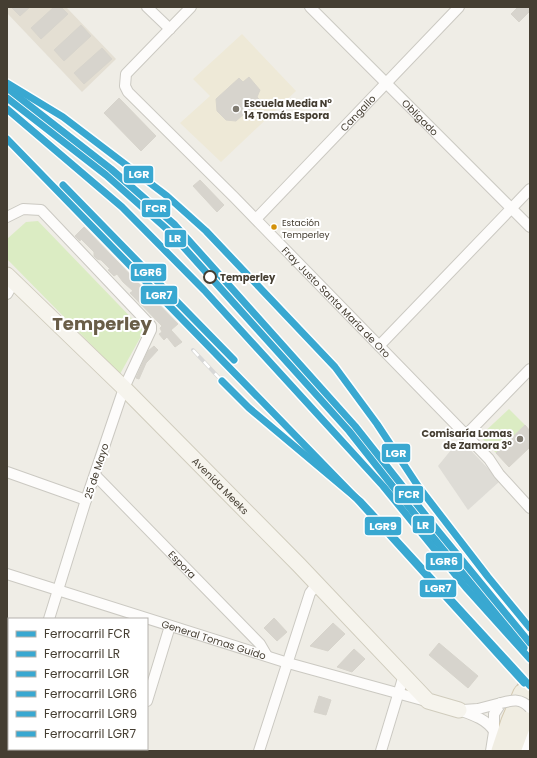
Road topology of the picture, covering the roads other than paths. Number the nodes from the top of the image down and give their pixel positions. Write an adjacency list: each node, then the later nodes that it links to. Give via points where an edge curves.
1 (147, 7): 5 (street)
2 (190, 7): 5 (street)
3 (310, 7): 6 (street, Obligado)
4 (459, 7): 6 (street, Cangallo)
5 (170, 29): 10 (street, Fray Justo Santa María de Oro, via 126,74 125,86 128,92)
6 (386, 83): 8 (street, Obligado); 10 (street, Cangallo)
7 (530, 189): 8 (street)
8 (511, 209): 11 (street, Obligado); 13 (street)
9 (7, 217): 15 (street, 25 de Mayo, via 23,209 41,210 151,326)
10 (256, 219): 13 (street, Fray Justo Santa María de Oro)
11 (530, 227)
12 (9, 284): 15 (street, Avenida Meeks)
13 (379, 346): 16 (street, Fray Justo Santa María de Oro)
14 (530, 369): 16 (street)
15 (124, 388): 19 (street, 25 de Mayo); 24 (street, Avenida Meeks)
16 (466, 435): 17 (street, Fray Justo Santa María de Oro)
17 (489, 459): 21 (street, Fray Justo Santa María de Oro, via 502,469); 22 (street, Fray Justo Santa María de Oro)
18 (7, 472): 20 (street)
19 (95, 475): 20 (street, 25 de Mayo); 30 (street, Espora, via 260,644)
20 (86, 500): 25 (street, 25 de Mayo)
21 (530, 500)
22 (530, 508)
23 (7, 574): 25 (street, General Tomas Guido)
24 (317, 584): 31 (street, via 310,593); 32 (street, Avenida Meeks)
25 (59, 590): 26 (street, 25 de Mayo); 27 (street, General Tomas Guido)
26 (49, 618)
27 (145, 618)
28 (148, 619): 29 (street, General Tomas Guido)
29 (170, 626): 30 (street, General Tomas Guido); 34 (street)
30 (267, 656): 31 (street, General Tomas Guido)
31 (288, 663): 33 (street, General Tomas Guido); 42 (street)
32 (404, 675): 33 (street); 36 (street, Avenida Meeks)
33 (399, 693): 36 (street, General Tomas Guido); 43 (street)
34 (148, 698)
35 (526, 698): 45 (main road, via 510,721); 46 (main road)
36 (428, 701): 39 (street)
37 (500, 703): 38 (street, bridge, via 516,700); 39 (street, via 478,709); 40 (street, via 494,714)
38 (530, 708)
39 (460, 710): 40 (street, via 486,722)
40 (494, 732): 44 (street)
41 (530, 734): 47 (street)
42 (259, 751)
43 (381, 751)
44 (491, 751)
45 (500, 751)
46 (512, 751)
47 (524, 751)

